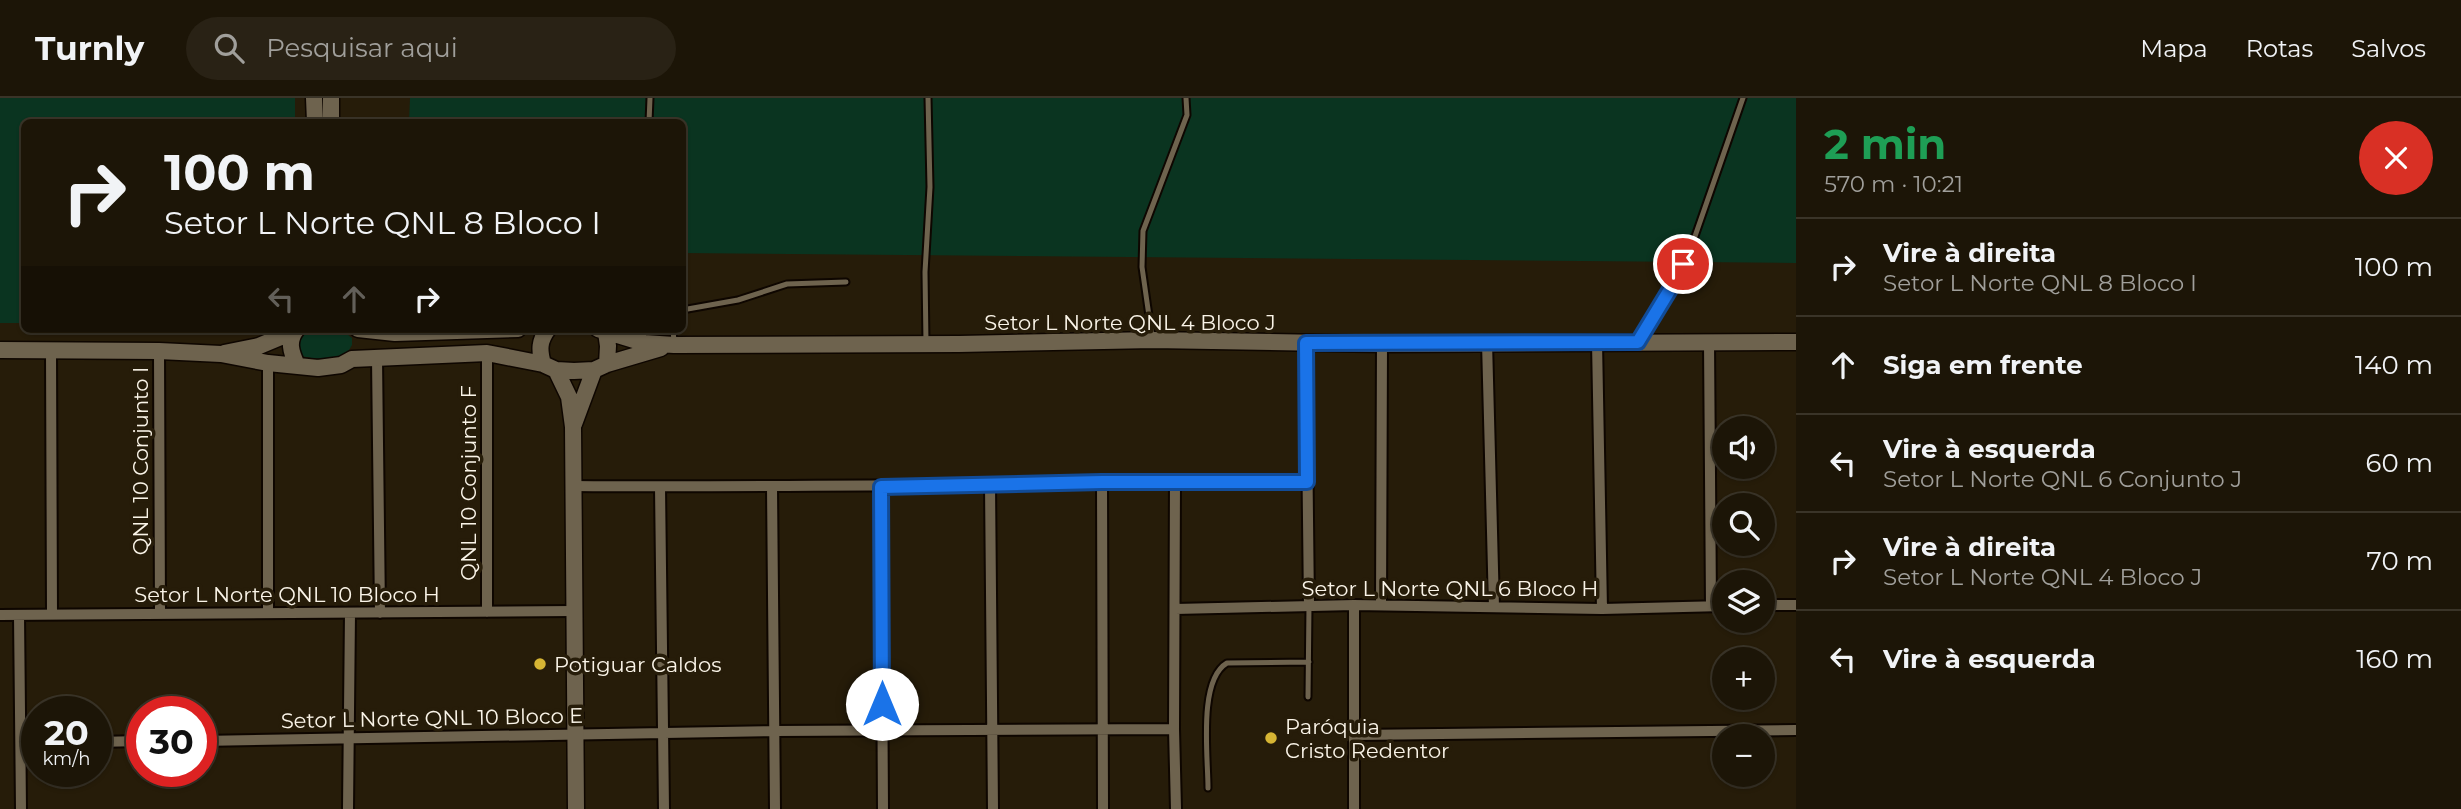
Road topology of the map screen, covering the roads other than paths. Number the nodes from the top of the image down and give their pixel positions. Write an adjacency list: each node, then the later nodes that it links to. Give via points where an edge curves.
1 (314, 98): 7 (street)
2 (331, 98): 8 (street)
3 (650, 98): 9 (lane)
4 (928, 98): 25 (lane)
5 (1186, 98): 19 (lane, via 1187,115 1143,231 1142,267)
6 (1743, 98): 23 (lane, via 1693,242)
7 (314, 119)
8 (331, 119)
9 (649, 119)
10 (846, 282): 11 (lane, via 787,284 738,300)
11 (686, 309)
12 (289, 333): 32 (street, via 259,346)
13 (295, 333): 36 (street, via 290,345)
14 (357, 333): 34 (street)
15 (545, 333): 37 (street, via 540,346)
16 (603, 333): 38 (street, via 608,346)
17 (609, 333): 18 (street, via 644,343)
18 (673, 337): 25 (street, Setor L Norte QNL 4 Bloco J); 38 (street)
19 (1153, 340): 25 (street, Setor L Norte QNL 4 Bloco J); 26 (street, Setor L Norte QNL 4 Bloco J)
20 (1709, 341): 23 (street, Setor L Norte QNL 4 Bloco J); 24 (street, Setor L Norte QNL 4 Bloco J); 52 (street)
21 (1487, 342): 22 (street, Setor L Norte QNL 4 Bloco J); 27 (street, Setor L Norte QNL 4 Bloco J); 54 (street)
22 (1597, 342): 23 (street, Setor L Norte QNL 4 Bloco J); 56 (street)
23 (1638, 342)
24 (1796, 342)
25 (926, 343)
26 (1306, 343): 27 (street, Setor L Norte QNL 4 Bloco J); 42 (street)
27 (1382, 344): 49 (street)
28 (0, 350): 29 (street)
29 (51, 351): 30 (street); 63 (street)
30 (159, 351): 32 (street); 59 (street, QNL 10 Conjunto I)
31 (487, 353): 33 (street); 37 (street); 58 (street, QNL 10 Conjunto F)
32 (221, 354): 35 (street)
33 (377, 358): 34 (street); 62 (street)
34 (352, 359): 36 (street, via 329,368)
35 (268, 363): 36 (street); 60 (street)
36 (297, 365)
37 (550, 367): 38 (street); 39 (street, via 569,397)
38 (600, 367): 39 (street)
39 (573, 427): 44 (street)
40 (1102, 482): 41 (street); 43 (street); 68 (street)
41 (1175, 482): 42 (street); 55 (street)
42 (1307, 482): 51 (street)
43 (990, 484): 47 (street); 71 (street)
44 (572, 486): 46 (street); 57 (street)
45 (772, 486): 46 (street); 47 (street); 70 (street)
46 (660, 487): 74 (street)
47 (881, 487): 73 (street)
48 (1354, 605): 49 (street, Setor L Norte QNL 6 Bloco H); 51 (street, Setor L Norte QNL 6 Bloco H); 76 (street)
49 (1381, 605): 54 (street, Setor L Norte QNL 6 Bloco H)
50 (1796, 605): 53 (street)
51 (1310, 606): 55 (street, Setor L Norte QNL 6 Bloco H); 66 (lane)
52 (1711, 606): 56 (street, Setor L Norte QNL 6 Bloco H)
53 (1775, 606)
54 (1494, 607): 56 (street, Setor L Norte QNL 6 Bloco H)
55 (1175, 609): 69 (street)
56 (1602, 609)
57 (573, 611): 58 (street, Setor L Norte QNL 10 Bloco H); 75 (street)
58 (487, 612): 62 (street, Setor L Norte QNL 10 Bloco H)
59 (160, 613): 60 (street, Setor L Norte QNL 10 Bloco H); 63 (street, Setor L Norte QNL 10 Bloco H)
60 (268, 613): 61 (street, Setor L Norte QNL 10 Bloco H)
61 (350, 613): 62 (street, Setor L Norte QNL 10 Bloco H); 77 (street)
62 (380, 613)
63 (52, 614): 65 (street, Setor L Norte QNL 10 Bloco H)
64 (0, 615): 65 (street, Setor L Norte QNL 10 Bloco H)
65 (19, 615): 79 (street)
66 (1308, 662): 67 (lane); 81 (lane, via 1227,663 1219,668 1208,704)
67 (1308, 697)
68 (1102, 729): 69 (street, Setor L Norte QNL 10 Bloco E); 71 (street, Setor L Norte QNL 10 Bloco E); 89 (street)
69 (1174, 729): 90 (street)
70 (774, 730): 73 (street, Setor L Norte QNL 10 Bloco E); 74 (street, Setor L Norte QNL 10 Bloco E); 86 (street)
71 (992, 730): 73 (street, Setor L Norte QNL 10 Bloco E); 88 (street)
72 (1796, 730): 76 (street)
73 (883, 731): 87 (street)
74 (663, 733): 75 (street, Setor L Norte QNL 10 Bloco E); 85 (street)
75 (575, 735): 77 (street, Setor L Norte QNL 10 Bloco E); 84 (street)
76 (1354, 735): 91 (street)
77 (349, 740): 78 (street, Setor L Norte QNL 10 Bloco E); 83 (street)
78 (217, 741)
79 (21, 742)
80 (21, 787): 82 (street)
81 (1208, 788)
82 (21, 809)
83 (348, 809)
84 (576, 809)
85 (664, 809)
86 (775, 809)
87 (883, 809)
88 (993, 809)
89 (1103, 809)
90 (1176, 809)
91 (1354, 809)

